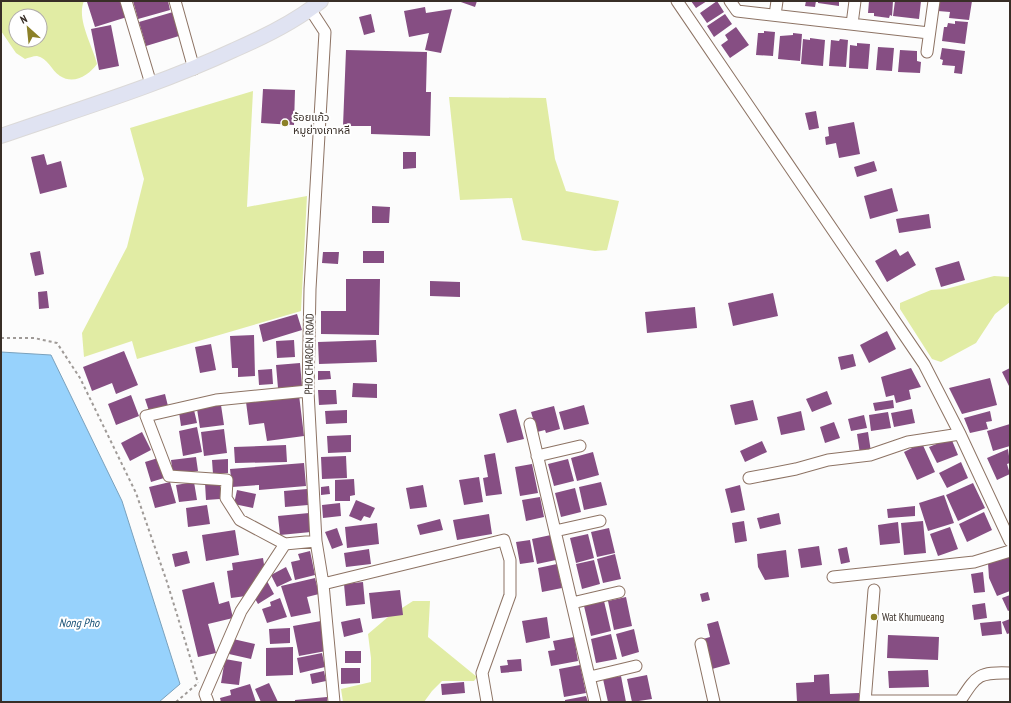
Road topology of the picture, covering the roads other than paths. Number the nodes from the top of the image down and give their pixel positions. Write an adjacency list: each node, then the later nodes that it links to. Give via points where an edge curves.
1 (126, 1): 14 (street)
2 (175, 1): 13 (street)
3 (676, 1): 18 (street, via 924,364)
4 (730, 1): 9 (street, via 737,11)
5 (777, 1): 9 (street)
6 (855, 1): 10 (street)
7 (934, 1): 11 (street)
8 (315, 5): 13 (main road, via 267,35); 16 (street, PHO CHAROEN ROAD, via 325,32 310,289)
9 (775, 15): 10 (street)
10 (852, 24): 11 (street)
11 (929, 33): 12 (street)
12 (927, 52)
13 (194, 68): 14 (main road)
14 (151, 84): 15 (main road)
15 (1, 136)
16 (308, 391): 24 (street, PHO CHAROEN ROAD); 26 (street, via 216,400 146,416 169,476 227,480 226,498 240,520)
17 (530, 424): 20 (street)
18 (960, 434): 21 (street, via 908,442 870,455 828,460); 25 (street)
19 (580, 446): 20 (street)
20 (537, 456): 23 (street)
21 (749, 478)
22 (600, 521): 23 (street)
23 (555, 531): 32 (street)
24 (316, 541): 26 (street); 29 (street, PHO CHAROEN ROAD)
25 (1010, 541)
26 (285, 544): 37 (street, via 241,611 205,694)
27 (1010, 551): 28 (street, via 974,562)
28 (833, 576)
29 (323, 584): 38 (street, PHO CHAROEN ROAD); 39 (street, via 504,540 510,560 510,594 482,673)
30 (874, 590): 42 (street)
31 (620, 592): 32 (street)
32 (572, 603): 36 (street)
33 (701, 644): 41 (street)
34 (636, 666): 36 (street)
35 (1010, 673): 42 (street, via 988,672 973,681 960,701)
36 (590, 677): 40 (street)
37 (208, 702)
38 (334, 702)
39 (487, 702)
40 (595, 702)
41 (714, 702)
42 (865, 702)

